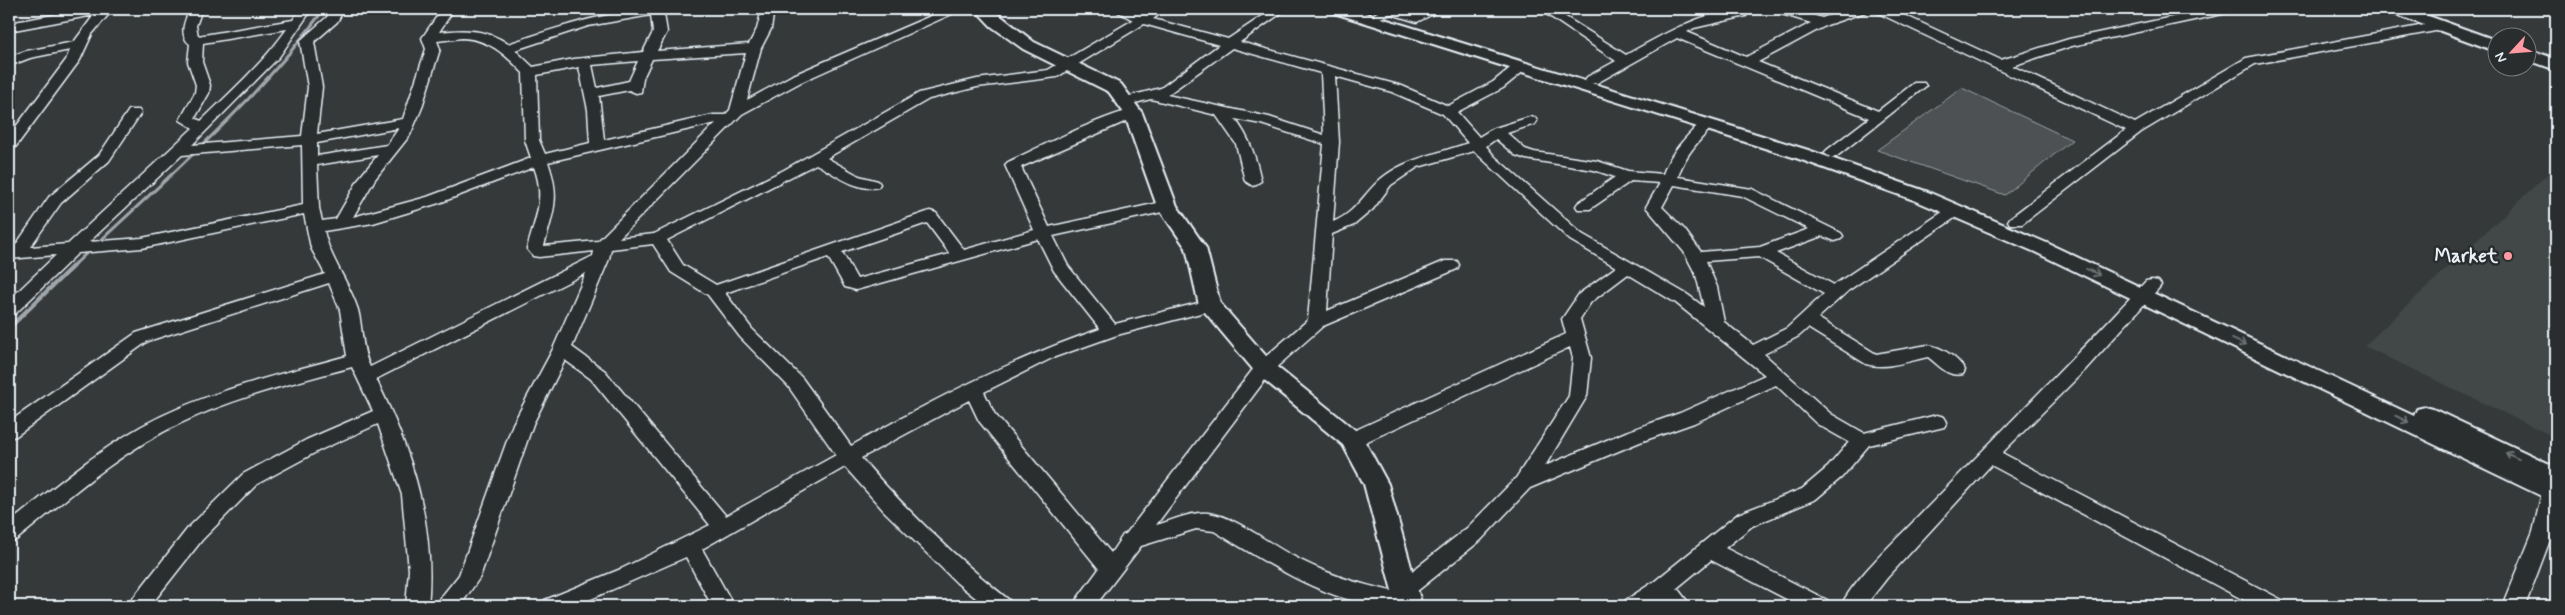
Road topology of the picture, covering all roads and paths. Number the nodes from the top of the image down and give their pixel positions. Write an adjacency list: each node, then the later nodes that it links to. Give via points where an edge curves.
1 (102, 9): 29 (street); 36 (street)
2 (196, 9): 33 (street, via 189,26 191,38)
3 (306, 9): 27 (street)
4 (338, 9): 70 (street, via 332,19 307,41 315,87)
5 (448, 9): 31 (street)
6 (768, 9): 37 (street, via 764,29)
7 (957, 9): 61 (street, via 796,79)
8 (983, 9): 46 (main road, via 1018,40)
9 (1119, 9): 25 (street)
10 (1160, 9): 25 (street)
11 (1282, 9): 34 (street)
12 (1337, 9): 49 (main road)
13 (1361, 9): 24 (main road)
14 (1437, 9): 24 (street, via 1416,18 1391,10)
15 (1545, 9): 41 (street)
16 (1742, 9): 30 (street, via 1741,13 1700,21)
17 (1780, 9): 26 (street)
18 (1860, 9): 26 (street)
19 (1881, 9): 47 (street)
20 (2227, 9): 47 (street, via 2068,43)
21 (2395, 9): 28 (main road)
22 (2408, 9): 32 (main road)
23 (664, 10): 38 (street, via 584,23); 39 (street, via 660,32)
24 (1380, 14): 53 (main road)
25 (1144, 20): 34 (street); 46 (street)
26 (1822, 22): 44 (street)
27 (298, 23): 33 (street); 66 (street, via 260,71)
28 (2441, 26): 35 (main road); 67 (street, via 2251,61)
29 (9, 27)
30 (1677, 32): 41 (street); 44 (street)
31 (429, 38): 38 (street, via 481,34); 64 (street, via 433,49)
32 (2488, 38)
33 (197, 40): 66 (street, via 195,62 203,85 202,93 187,120)
34 (1230, 43): 50 (street); 56 (street, via 1166,92)
35 (2488, 43)
36 (77, 45): 42 (street, via 26,55); 68 (street, via 73,60)
37 (754, 48): 39 (street); 61 (street)
38 (506, 49): 52 (street)
39 (646, 57): 43 (street); 55 (street, via 636,78 636,86)
40 (2538, 58): 48 (main road)
41 (1626, 61): 53 (street)
42 (9, 62)
43 (585, 62): 52 (street); 55 (street)
44 (1748, 62): 62 (street)
45 (2538, 63): 51 (main road)
46 (1069, 64): 57 (main road, via 1115,88); 78 (street, via 1052,74 978,83 924,96)
47 (2000, 65): 67 (street)
48 (2556, 65)
49 (1520, 67): 58 (street, via 1498,85); 65 (main road)
50 (1328, 70): 58 (street, via 1397,89); 71 (street)
51 (2556, 70)
52 (530, 72): 79 (street, via 532,140)
53 (1592, 80): 77 (main road)
54 (1919, 86): 62 (street)
55 (592, 93): 74 (street)
56 (1155, 96): 57 (street); 60 (street)
57 (1130, 107): 85 (main road); 93 (street, via 1073,140 1013,165)
58 (1448, 111): 72 (street)
59 (134, 113): 99 (street, via 104,158 55,200)
60 (1222, 113): 71 (street, via 1264,120); 82 (street, via 1237,128 1247,151)
61 (734, 115): 74 (street); 97 (street)
62 (1880, 116): 77 (street)
63 (1530, 121): 69 (street)
64 (409, 122): 70 (street); 75 (street)
65 (1706, 125): 83 (street, via 1684,148); 88 (main road, via 1847,169)
66 (202, 127): 76 (street)
67 (2136, 129): 89 (street)
68 (15, 132): 73 (street)
69 (1497, 132): 72 (street); 81 (street, via 1520,152 1531,156 1597,166)
70 (310, 140): 76 (street); 80 (street)
71 (1332, 142): 92 (street)
72 (1477, 145): 92 (street, via 1413,164 1386,182 1367,206 1348,222); 103 (street, via 1576,238)
73 (9, 146)
74 (598, 146): 79 (street)
75 (394, 148): 80 (street); 90 (street, via 368,177)
76 (183, 151): 95 (street)
77 (1832, 153): 89 (main road)
78 (816, 158): 84 (street, via 848,176); 94 (street)
79 (540, 160): 90 (street, via 407,209); 97 (street, via 549,198 536,251)
80 (310, 162): 87 (street)
81 (1627, 176): 83 (street); 86 (street)
82 (1252, 181)
83 (1669, 181): 98 (street, via 1746,192 1828,233); 101 (street, via 1654,207 1678,232)
84 (872, 184)
85 (1168, 206): 93 (street); 108 (main road, via 1196,248)
86 (1584, 206)
87 (311, 208): 91 (street); 95 (street, via 151,241)
88 (1956, 210): 105 (main road, one-way to 105); 107 (street)
89 (2016, 221): 105 (main road)
90 (341, 224): 91 (street)
91 (314, 227): 104 (street, via 320,248)
92 (1324, 232): 111 (street)
93 (1043, 233): 100 (street); 113 (street, via 1060,267)
94 (658, 238): 97 (street); 106 (street, via 677,268)
95 (78, 248): 99 (street); 109 (street)
96 (833, 250): 100 (street, via 850,283 856,285); 100 (street, via 930,216); 106 (street)
97 (602, 252): 115 (street); 121 (street)
98 (1762, 252): 101 (street); 107 (street)
99 (13, 253)
100 (960, 256)
101 (1695, 257): 112 (street, via 1708,281)
102 (1451, 265): 111 (street)
103 (1627, 267): 112 (street, via 1682,299); 114 (street, via 1585,298 1571,319)
104 (335, 276): 117 (street, via 349,310); 125 (street, via 142,337)
105 (2147, 290): 128 (street, via 2078,366); 131 (main road)
106 (714, 291): 129 (street, via 746,333 795,382)
107 (1835, 293): 110 (street)
108 (1210, 305): 113 (street); 118 (main road)
109 (9, 310)
110 (1807, 319): 116 (street, via 1793,332); 119 (street, via 1872,360 1928,351 1934,352)
111 (1317, 322): 118 (street)
112 (1715, 324): 116 (street)
113 (1111, 331): 122 (street, via 1046,354)
114 (1576, 338): 126 (street); 130 (street, via 1582,358 1578,396)
115 (562, 349): 132 (street, via 598,375); 142 (street, via 523,424 469,577 456,597)
116 (1752, 353): 120 (street)
117 (357, 359): 121 (street); 133 (street, via 229,395 156,427 80,477)
118 (1264, 368): 126 (main road); 134 (street)
119 (1956, 370)
120 (1779, 376): 127 (street, via 1824,419); 130 (street, via 1687,418)
121 (366, 377): 123 (street)
122 (973, 389): 129 (street); 137 (street, via 986,416)
123 (384, 414): 140 (street, via 312,445 250,478 195,534); 141 (street, via 412,495 420,570)
124 (1937, 422): 127 (street)
125 (9, 431)
126 (1352, 440): 139 (main road, via 1376,484)
127 (1862, 440): 136 (street, via 1835,472 1809,494 1745,520)
128 (1989, 455): 150 (street, via 1879,572); 151 (street)
129 (847, 456): 132 (street); 145 (street, via 892,506 965,577)
130 (1523, 483): 139 (street)
131 (2555, 488): 152 (street, via 2543,532)
132 (724, 528): 135 (street)
133 (9, 534)
134 (1130, 542): 137 (street); 139 (street, via 1196,522 1216,521 1304,571 1350,590)
135 (690, 546): 143 (street); 144 (street)
136 (1708, 549): 138 (street); 149 (street)
137 (1111, 568): 146 (street)
138 (1663, 587): 147 (street); 148 (street)
139 (1406, 601)
140 (138, 606)
141 (416, 606)
142 (445, 606)
143 (554, 606)
144 (723, 606)
145 (1001, 606)
146 (1083, 606)
147 (1634, 606)
148 (1680, 606)
149 (1819, 606)
150 (1852, 606)
151 (2274, 606)
152 (2514, 606)

